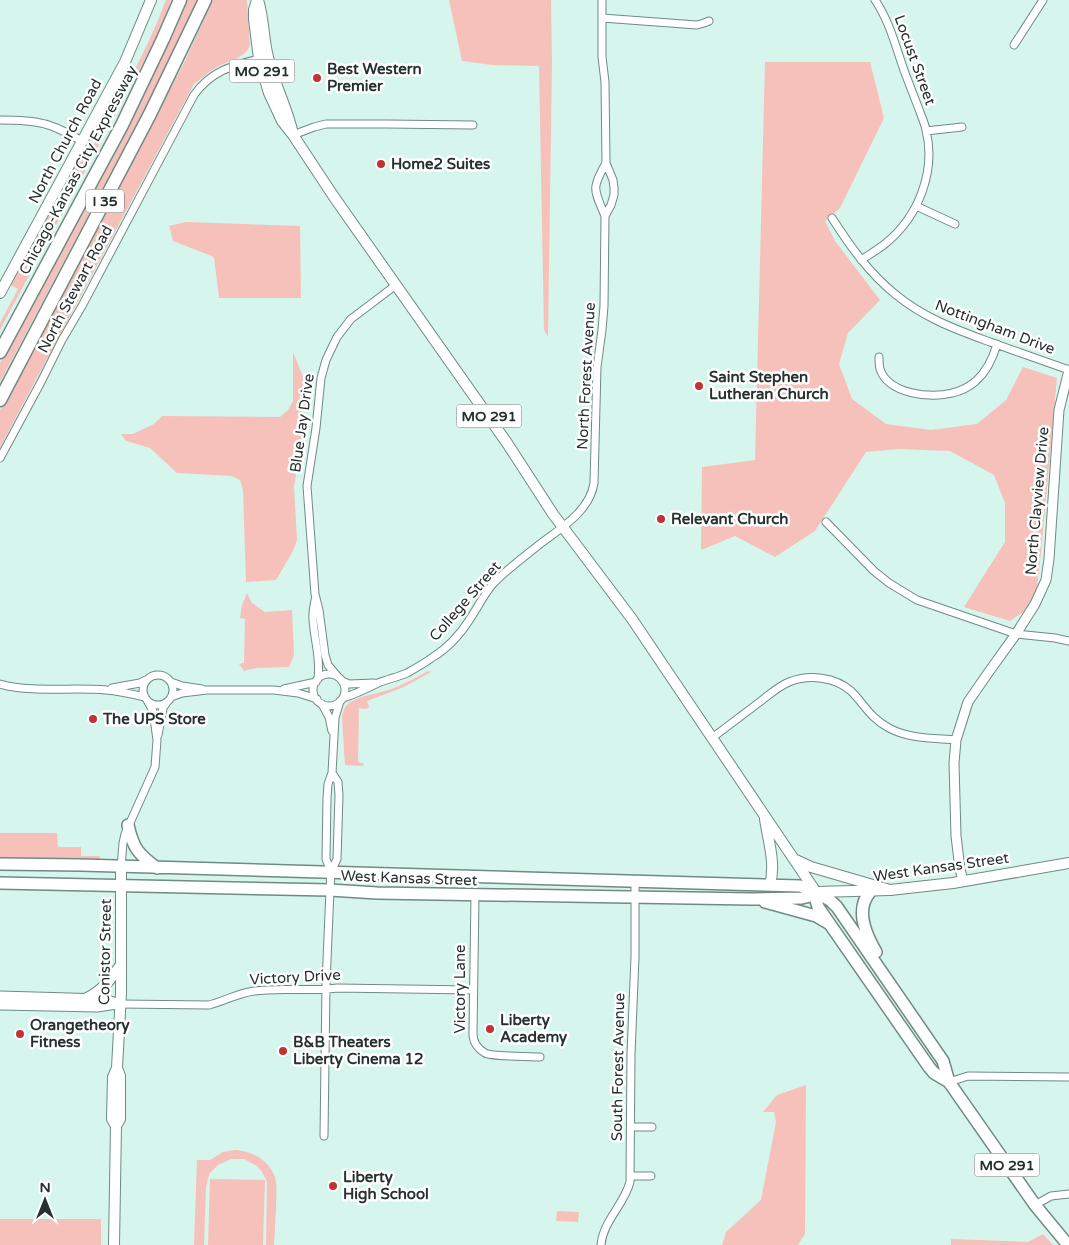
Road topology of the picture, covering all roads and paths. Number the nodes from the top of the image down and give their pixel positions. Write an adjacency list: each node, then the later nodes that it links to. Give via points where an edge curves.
1 (151, 0): 17 (main road, North Church Road, via 125,62)
2 (180, 0): 27 (highway, Chicago-Kansas City Expressway / I 35, via 122,125)
3 (205, 0): 30 (highway, I 35, via 150,114)
4 (258, 0): 11 (main road, MO 291, via 254,19); 16 (main road, MO 291, via 268,57)
5 (602, 0): 8 (street, North Forest Avenue)
6 (875, 0): 15 (street, Locust Street, via 890,28)
7 (1043, 0): 10 (street)
8 (602, 18): 9 (street, via 697,25); 18 (street, North Forest Avenue)
9 (709, 21)
10 (1014, 45)
11 (259, 59): 16 (main road, MO 291, via 276,108); 31 (street, North Stewart Road, via 222,70 206,80 194,95)
12 (0, 120): 17 (street, via 45,124)
13 (473, 125): 16 (street, via 326,124)
14 (962, 127): 15 (street)
15 (926, 132): 19 (street, Locust Street, via 927,173)
16 (293, 135): 24 (main road, MO 291)
17 (82, 141): 25 (main road, North Church Road)
18 (606, 162): 20 (street, North Forest Avenue, via 613,180 614,195); 20 (street, North Forest Avenue, via 595,184)
19 (916, 206): 22 (street); 23 (street, Locust Street, via 886,243)
20 (605, 216): 33 (street, North Forest Avenue, via 604,306 597,367 594,483 586,504)
21 (832, 218): 23 (street, Nottingham Drive)
22 (955, 224)
23 (861, 260): 26 (street, Nottingham Drive, via 893,293 918,311)
24 (396, 285): 33 (main road, MO 291); 34 (street, Blue Jay Drive, via 351,319 337,337 326,360 307,486)
25 (0, 294)
26 (998, 344): 28 (street, via 989,366 976,381 960,391 941,395 917,394 898,388 881,370); 29 (street, Nottingham Drive)
27 (0, 352)
28 (879, 357)
29 (1069, 370): 35 (street, North Clayview Drive, via 1059,410 1046,580)
30 (0, 400)
31 (0, 458)
32 (826, 522): 35 (street, via 874,571 900,590 917,600)
33 (564, 526): 41 (street, College Street, via 492,585 455,639 434,657 407,673); 50 (main road, MO 291)
34 (315, 594): 37 (street, Blue Jay Drive, via 325,655 328,665); 39 (street, Blue Jay Drive, via 312,617 318,652)
35 (1016, 634): 36 (street); 53 (street, North Clayview Drive, via 968,702)
36 (1069, 641)
37 (340, 679): 39 (street, via 328,674); 41 (street, College Street, via 349,684); 48 (street, via 345,689)
38 (146, 680): 40 (street, via 157,674); 43 (street); 46 (street, via 143,688)
39 (317, 681): 45 (street); 49 (street, via 314,691)
40 (171, 682): 44 (street); 47 (street, via 173,690)
41 (380, 683): 48 (street, College Street)
42 (0, 684): 43 (street, via 25,688)
43 (106, 690): 46 (street)
44 (208, 690): 45 (street); 47 (street, via 182,693)
45 (274, 690): 49 (street, via 298,692)
46 (146, 699): 47 (street, via 159,704); 52 (street, via 153,710)
47 (169, 699): 52 (street, via 163,708)
48 (342, 699): 49 (street, via 332,705); 51 (street, via 335,718)
49 (320, 701): 51 (street, via 329,717)
50 (712, 738): 53 (street, via 780,686 812,677 844,686 874,718 898,732); 55 (main road, MO 291)
51 (333, 739): 54 (street)
52 (157, 740): 56 (street, via 156,767)
53 (956, 740): 63 (street, North Clayview Drive, via 956,836)
54 (332, 774): 62 (street, via 326,806 326,859); 62 (street, via 338,782 339,795 337,859)
55 (764, 816): 57 (main road, MO 291); 66 (main road, via 772,867)
56 (128, 825): 60 (street); 61 (highway, via 136,850)
57 (793, 859): 69 (main road); 70 (main road, MO 291)
58 (1069, 863): 63 (main road, West Kansas Street)
59 (0, 864): 60 (highway, West Kansas Street)
60 (121, 867): 61 (highway, West Kansas Street); 67 (main road, Conistor Street)
61 (157, 868): 62 (highway, West Kansas Street)
62 (331, 872): 64 (highway, West Kansas Street); 68 (street)
63 (963, 881): 69 (main road, West Kansas Street)
64 (635, 882): 66 (highway, West Kansas Street); 73 (street, South Forest Avenue)
65 (0, 883): 67 (highway, West Kansas Street)
66 (770, 884): 70 (highway, West Kansas Street, via 800,886)
67 (122, 885): 68 (highway, West Kansas Street); 76 (main road, Conistor Street)
68 (330, 890): 72 (highway, West Kansas Street); 78 (street)
69 (890, 890): 71 (main road, West Kansas Street)
70 (816, 892): 71 (main road, West Kansas Street); 74 (highway, West Kansas Street, via 802,898); 75 (highway, MO 291, via 817,904); 77 (highway, MO 291, via 837,906)
71 (870, 892): 77 (highway, via 864,903 864,925)
72 (474, 895): 73 (highway, West Kansas Street); 79 (street, Victory Lane)
73 (635, 897): 74 (highway, West Kansas Street); 87 (street, South Forest Avenue)
74 (752, 899): 75 (highway, via 816,916)
75 (831, 926): 86 (highway, MO 291, via 930,1067)
76 (120, 966): 81 (main road, via 102,989); 82 (main road, Conistor Street)
77 (886, 977): 86 (highway, MO 291, via 943,1060)
78 (326, 990): 79 (street, Victory Drive); 82 (street, Victory Drive, via 252,991 209,1005); 89 (street)
79 (473, 990): 84 (street, Victory Lane, via 473,1034 475,1042 486,1054)
80 (0, 996): 81 (street)
81 (87, 998): 82 (street)
82 (120, 1004): 83 (street, via 97,1007); 94 (main road, Conistor Street, via 112,1109 116,1126)
83 (0, 1005)
84 (540, 1056)
85 (1069, 1077): 86 (street, via 968,1076)
86 (948, 1082): 93 (highway, MO 291)
87 (631, 1127): 88 (street); 90 (street, South Forest Avenue)
88 (652, 1127)
89 (324, 1136)
90 (631, 1176): 91 (street); 95 (street, South Forest Avenue, via 629,1187 604,1229)
91 (651, 1176)
92 (1069, 1194): 93 (street, via 1051,1196)
93 (1035, 1205): 96 (highway, MO 291)
94 (114, 1245)
95 (600, 1245)
96 (1068, 1245)

